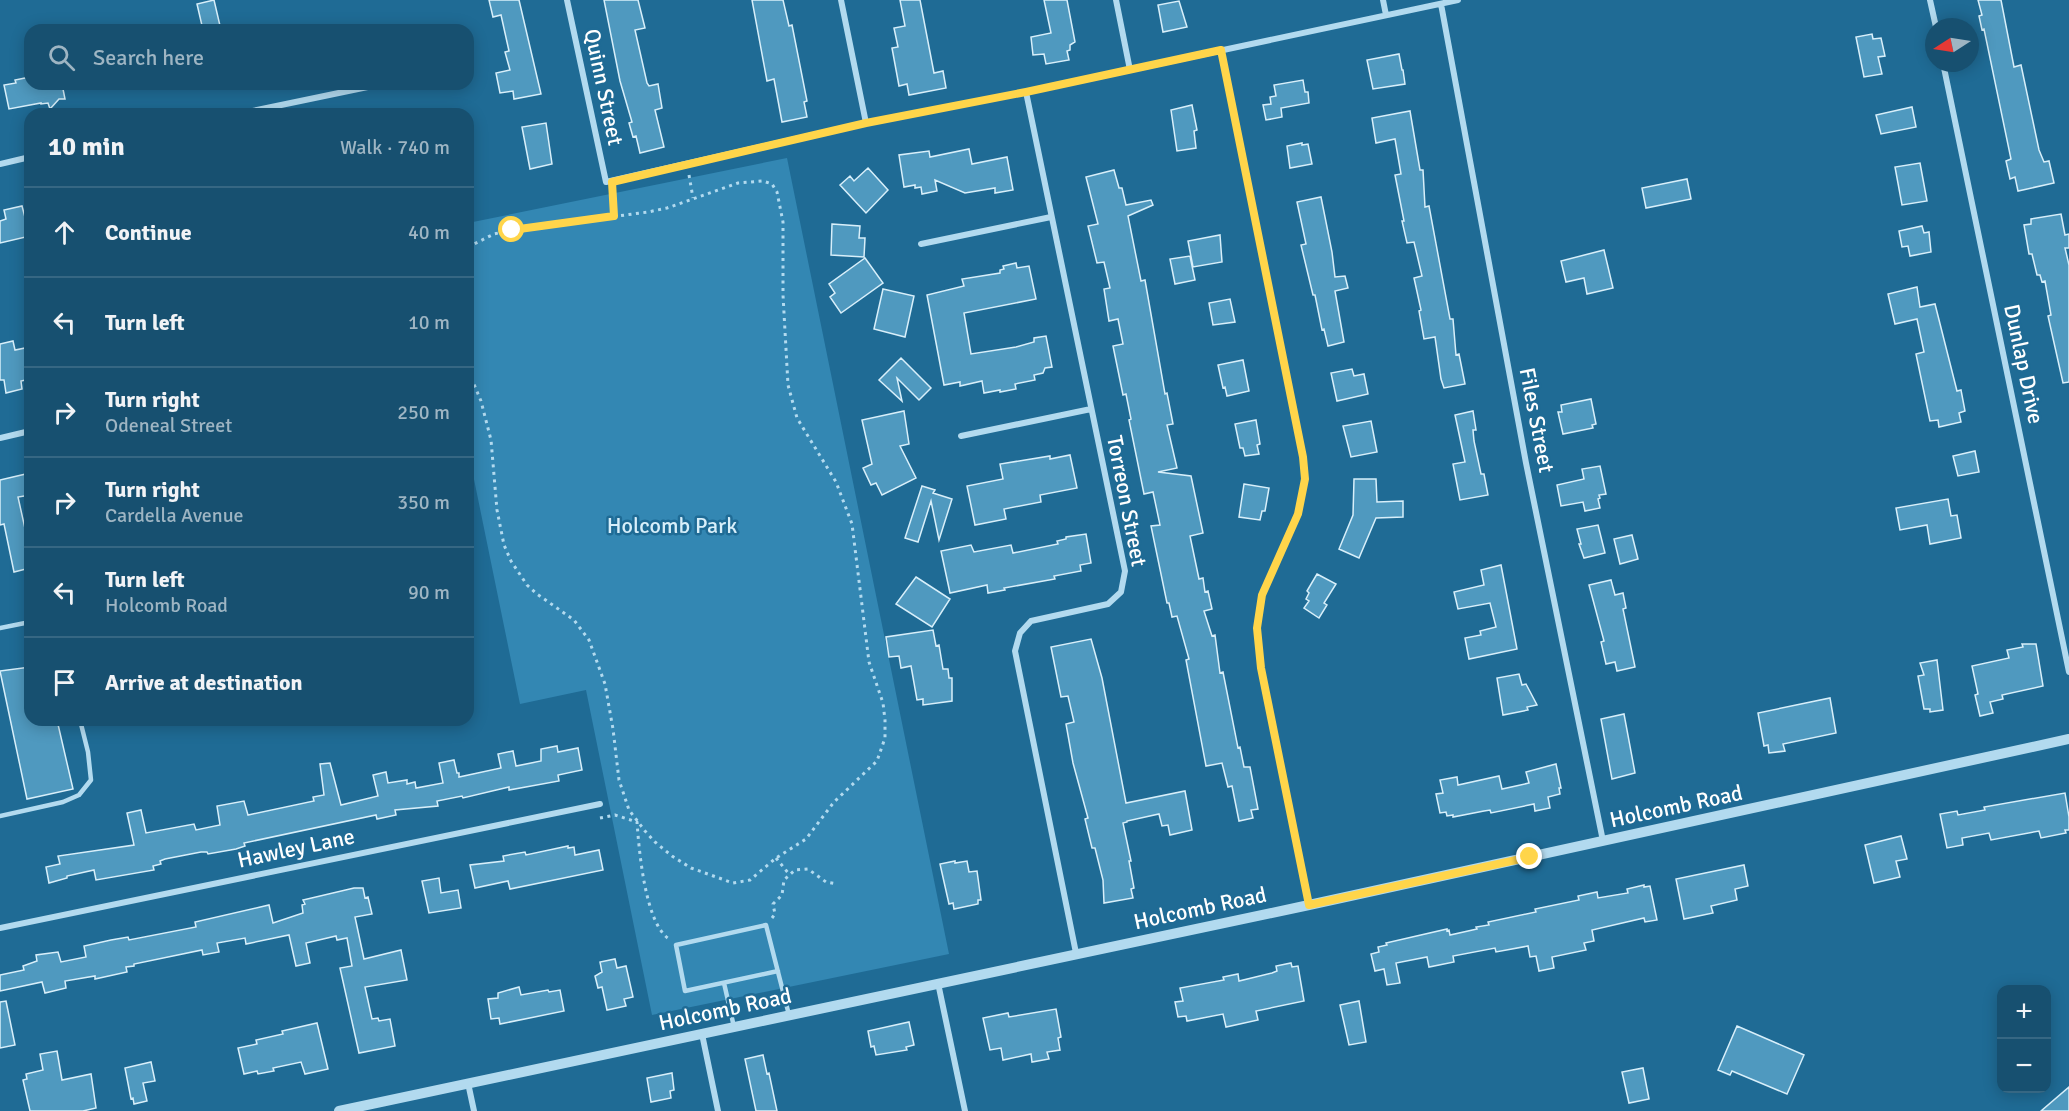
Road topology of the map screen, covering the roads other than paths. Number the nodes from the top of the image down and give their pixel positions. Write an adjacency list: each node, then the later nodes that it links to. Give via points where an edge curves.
1 (567, 0): 16 (street, Quinn Street, via 609,182)
2 (841, 0): 16 (street)
3 (1116, 0): 11 (street)
4 (1383, 0): 8 (street)
5 (1458, 0): 7 (street)
6 (1930, 0): 9 (street)
7 (1441, 4): 8 (street); 32 (street, Files Street, via 1526,464)
8 (1386, 15): 10 (street)
9 (1934, 18)
10 (1221, 50): 11 (street); 33 (street, via 1303,457 1305,479 1298,514 1262,595 1257,628 1261,668)
11 (1130, 70): 14 (street)
12 (1945, 72): 27 (street, Dunlap Drive)
13 (353, 90): 15 (street)
14 (1026, 92): 16 (street); 19 (street, Torreon Street)
15 (267, 108)
16 (866, 123)
17 (24, 158): 18 (street)
18 (0, 164)
19 (1051, 217): 20 (street); 21 (street, Torreon Street)
20 (921, 244)
21 (1091, 409): 23 (street); 35 (street, Torreon Street, via 1125,571 1121,592 1108,604 1031,621 1020,633 1016,651)
22 (24, 432): 24 (street)
23 (961, 436)
24 (0, 438)
25 (24, 623): 26 (lane)
26 (0, 628)
27 (2069, 672)
28 (82, 726): 31 (lane, via 91,780 79,795)
29 (2069, 739): 32 (street, Holcomb Road)
30 (600, 804): 34 (street, Hawley Lane)
31 (0, 816)
32 (1603, 841): 33 (street, Holcomb Road)
33 (1309, 905): 35 (street, Holcomb Road)
34 (0, 928)
35 (1076, 953): 38 (street, Holcomb Road)
36 (778, 971): 37 (lane); 37 (lane, via 766,925 676,945 685,991); 39 (lane)
37 (724, 983): 40 (lane)
38 (938, 983): 39 (street, Holcomb Road); 46 (street)
39 (789, 1016): 40 (street, Holcomb Road)
40 (734, 1027): 41 (street, Holcomb Road)
41 (702, 1034): 42 (street, Holcomb Road); 45 (street)
42 (468, 1083): 43 (street, Holcomb Road); 44 (street)
43 (339, 1111)
44 (474, 1111)
45 (718, 1111)
46 (965, 1111)

